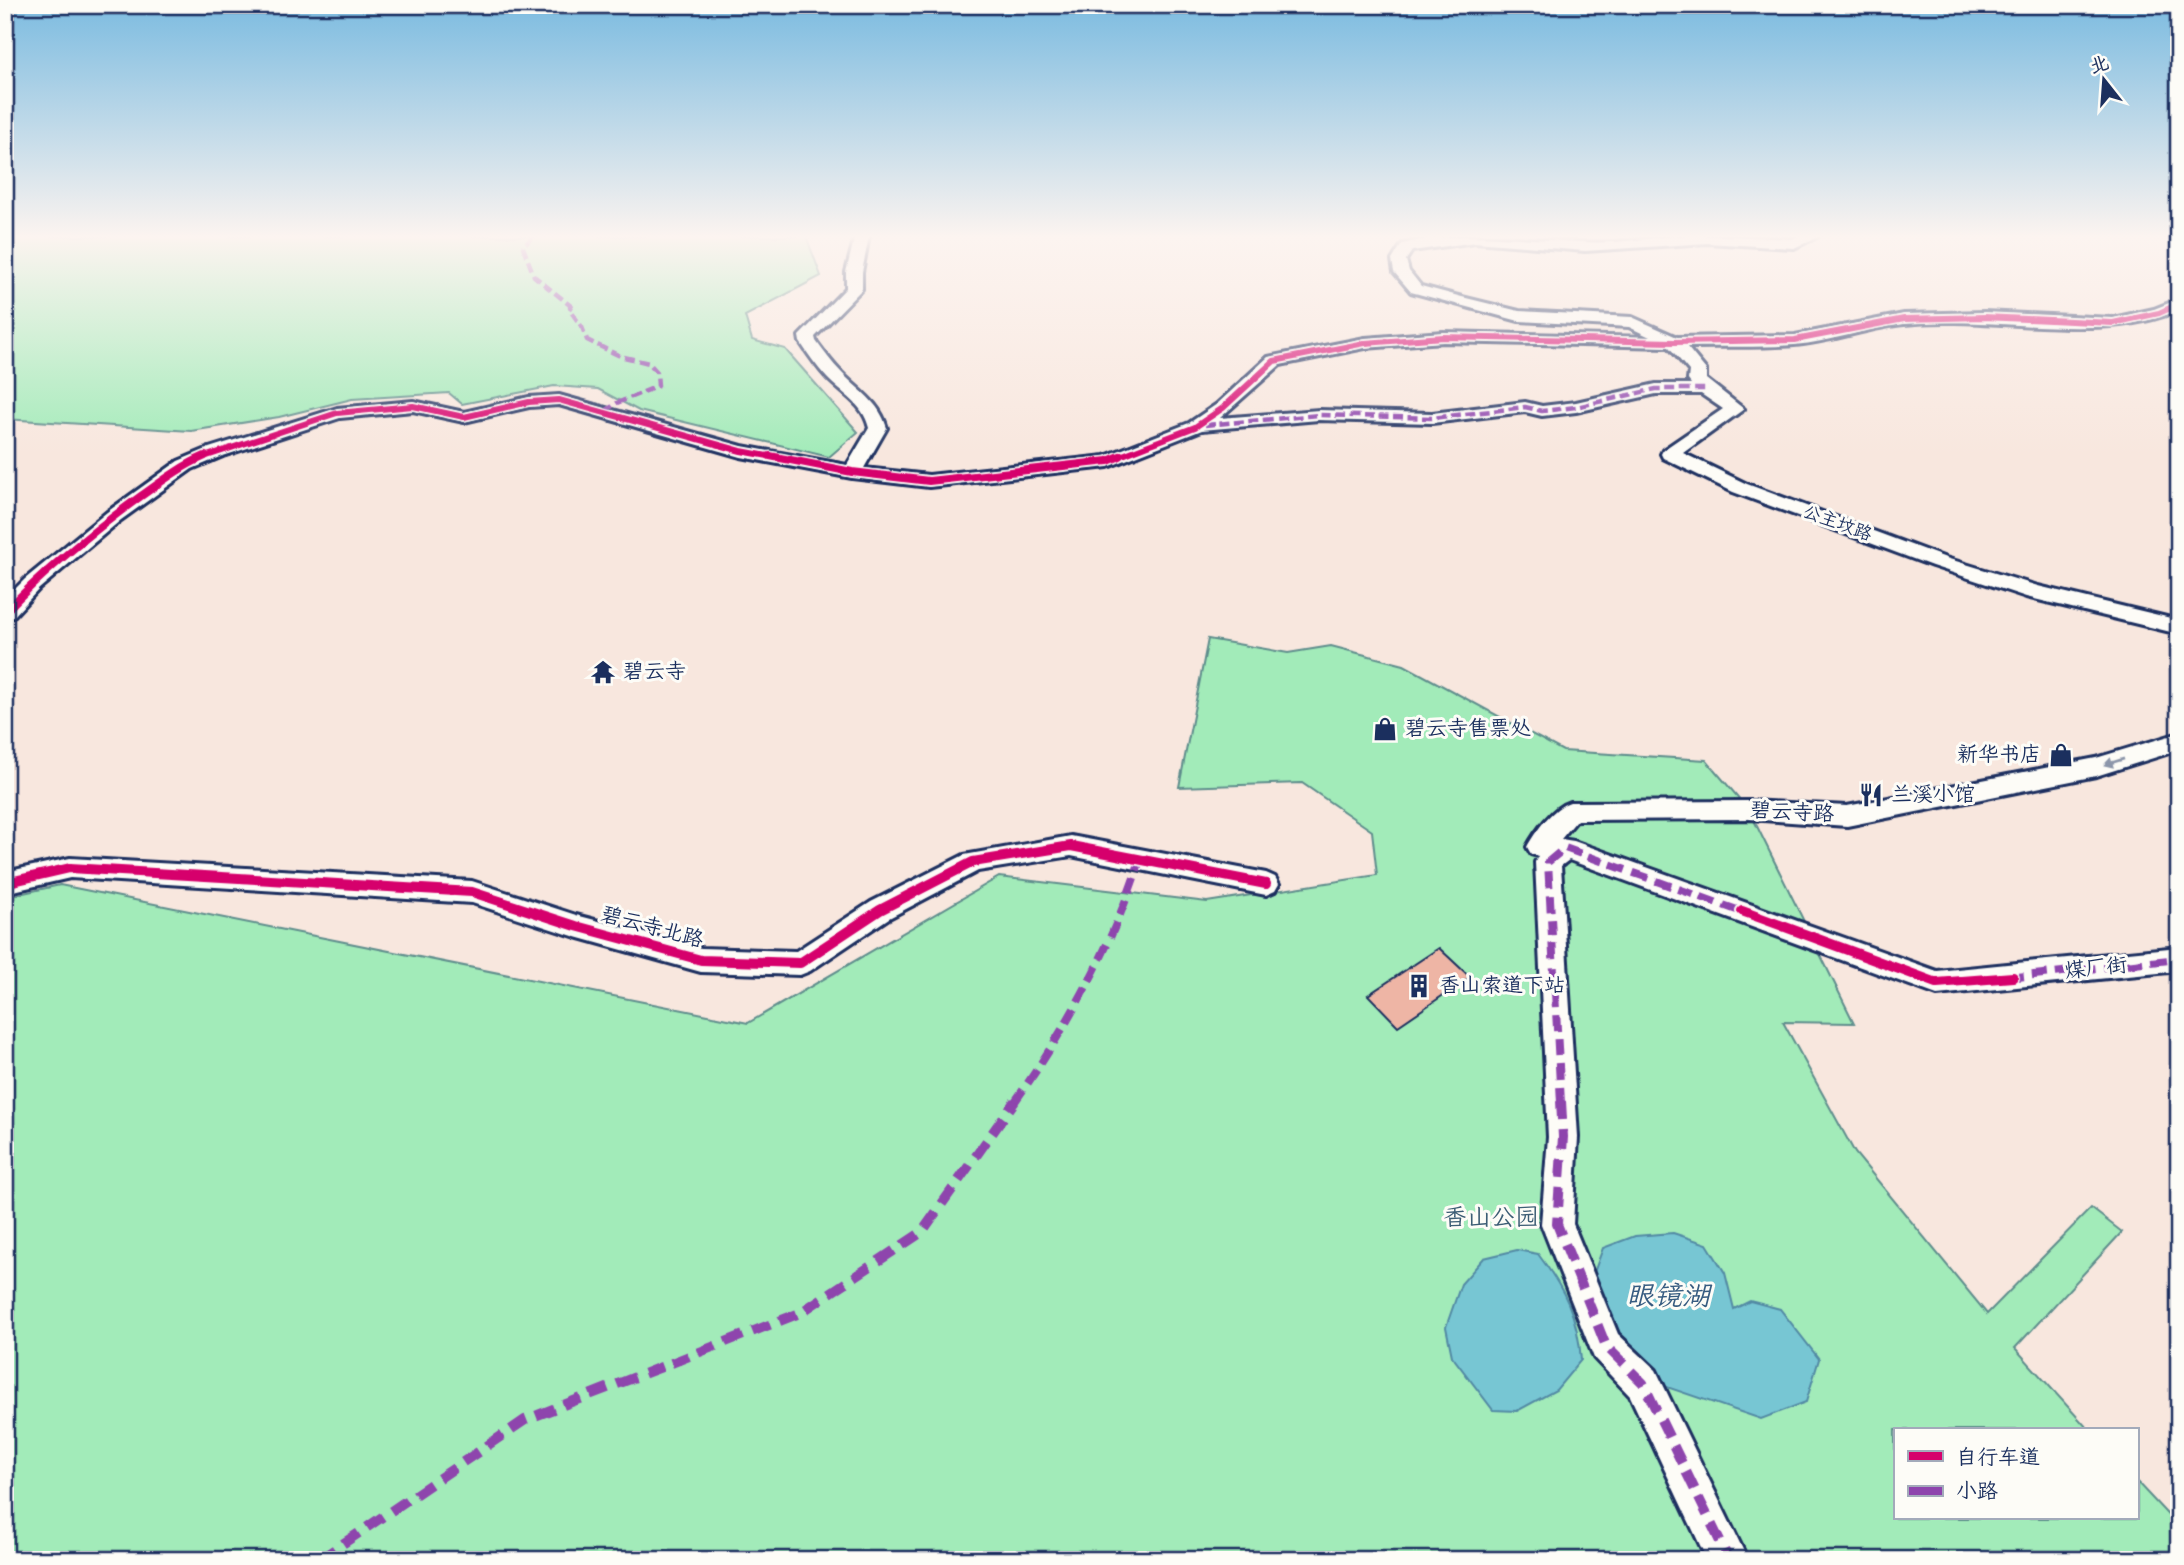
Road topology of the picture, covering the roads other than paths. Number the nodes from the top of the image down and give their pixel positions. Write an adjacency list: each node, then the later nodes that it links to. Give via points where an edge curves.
1 (835, 309): 7 (street, via 807,336 808,342 834,375 864,399 878,428)
2 (1488, 309): 4 (street, via 1519,316 1632,322)
3 (2168, 309): 4 (street, via 2113,323 1984,317 1904,319 1795,340)
4 (1674, 342): 5 (street, 公主坟路, via 1698,370 1697,380); 6 (street, via 1443,337 1354,345 1274,361)
5 (1705, 389): 6 (street, via 1656,389 1542,411 1525,407 1432,418 1319,415); 9 (street, 公主坟路, via 1735,409 1670,454 1740,488 1940,562 2033,592)
6 (1195, 427): 7 (street, via 1108,461 1054,469 929,481)
7 (852, 472): 8 (street, via 741,451 559,400 464,417 413,406 369,408 337,414 185,465 83,541)
8 (5, 612)
9 (2179, 627)
10 (2179, 741): 11 (street, 碧云寺路, one-way to 11, via 2096,767 1847,816 1749,810 1570,811)
11 (1540, 847)
12 (5, 883): 13 (street, 碧云寺北路, via 70,868 472,892 701,960 800,963 880,909 973,862 1071,846)
13 (1266, 884)
14 (2179, 959): 15 (street, 煤厂街, via 1937,983 1564,848 1548,862 1563,1137 1557,1224 1606,1346 1643,1383)
15 (1729, 1560)

